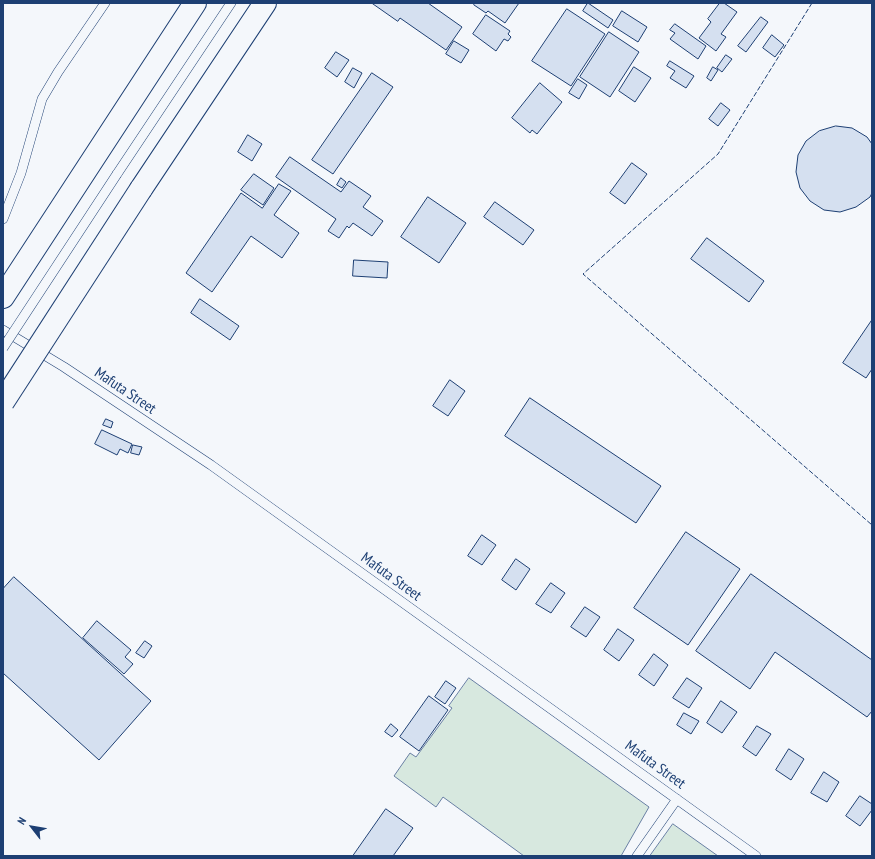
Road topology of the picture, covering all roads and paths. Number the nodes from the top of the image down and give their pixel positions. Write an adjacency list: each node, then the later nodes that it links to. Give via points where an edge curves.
1 (105, 3): 5 (lane, via 42,99 21,173)
2 (195, 3): 6 (highway)
3 (231, 3): 8 (lane, bridge)
4 (265, 3): 9 (highway, bridge)
5 (3, 219)
6 (3, 297)
7 (3, 330): 10 (lane, Mafuta Street, via 64,367 211,465)
8 (3, 348)
9 (3, 402)
10 (677, 799): 11 (lane); 12 (lane, Mafuta Street)
11 (637, 856)
12 (756, 856)

